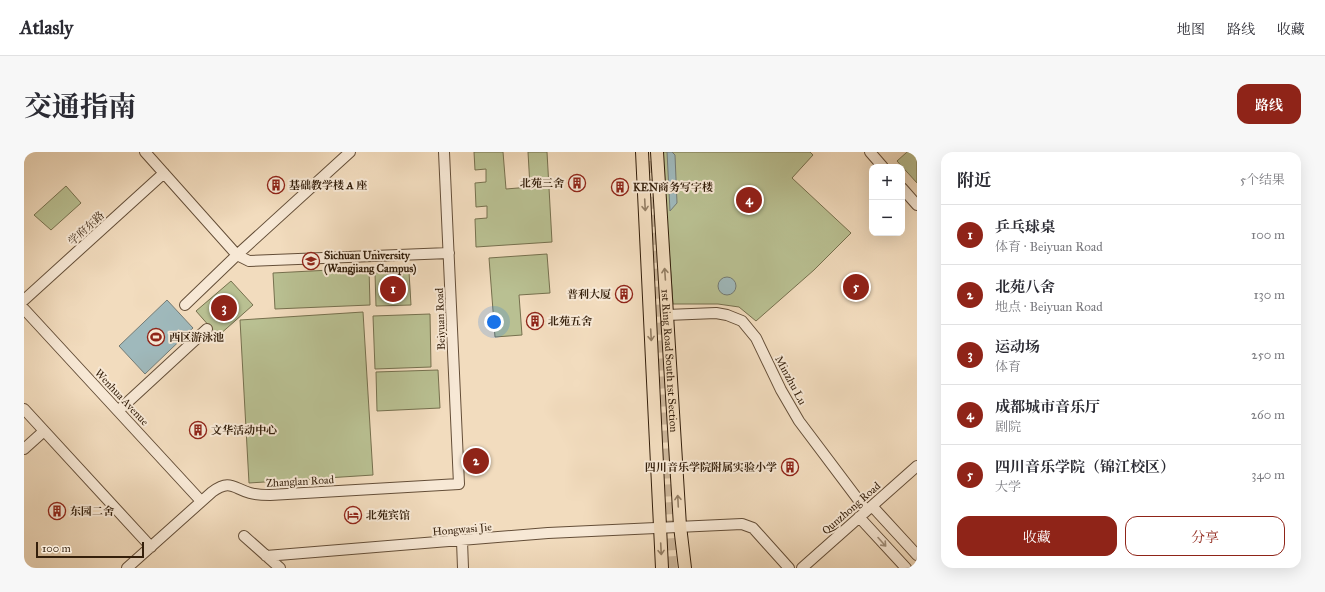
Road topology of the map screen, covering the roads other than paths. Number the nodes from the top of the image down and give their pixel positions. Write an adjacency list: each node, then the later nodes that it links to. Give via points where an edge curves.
1 (145, 152): 8 (street)
2 (350, 152): 12 (street)
3 (444, 152): 11 (street, Beiyuan Road)
4 (642, 152): 27 (main road, 1st Ring Road South 1st Section, one-way to 27)
5 (657, 152): 16 (main road, 1st Ring Road South 1st Section, one-way to 5)
6 (870, 152): 7 (street)
7 (880, 164)
8 (164, 173): 12 (street); 13 (street, 学府东路)
9 (905, 191): 10 (street)
10 (917, 205)
11 (449, 253): 12 (street, via 249,261); 23 (street, Beiyuan Road)
12 (237, 255): 14 (street)
13 (24, 300)
14 (186, 305)
15 (24, 309): 19 (street, Wenhua Avenue)
16 (667, 316): 25 (street, Minzhu Lu, via 716,313 727,314 742,321 756,338 799,421); 26 (main road, 1st Ring Road South 1st Section, one-way to 16)
17 (207, 329): 19 (street)
18 (24, 409): 20 (street)
19 (118, 411): 24 (street, Wenhua Avenue)
20 (44, 431): 21 (street); 30 (street)
21 (24, 449)
22 (917, 466): 25 (street, Qunzhong Road)
23 (459, 484): 24 (street, Zhanglan Road, via 270,495 250,493 226,484)
24 (201, 502): 30 (street, Zhanglan Road)
25 (866, 511): 31 (street); 39 (street, Qunzhong Road); 40 (street, one-way to 40)
26 (680, 526): 27 (street, Hongwasi Jie); 37 (main road, 1st Ring Road South 1st Section); 38 (street, Hongwasi Jie, via 742,524 753,528)
27 (660, 527): 29 (street, Hongwasi Jie); 36 (main road, 1st Ring Road South 1st Section, one-way to 36)
28 (244, 536): 32 (street)
29 (462, 541): 32 (street, Hongwasi Jie); 35 (street)
30 (151, 547): 33 (street, Zhanglan Road)
31 (917, 555)
32 (266, 556): 34 (street)
33 (127, 568)
34 (280, 568)
35 (463, 568)
36 (662, 568)
37 (685, 568)
38 (789, 568)
39 (802, 568)
40 (906, 568)

